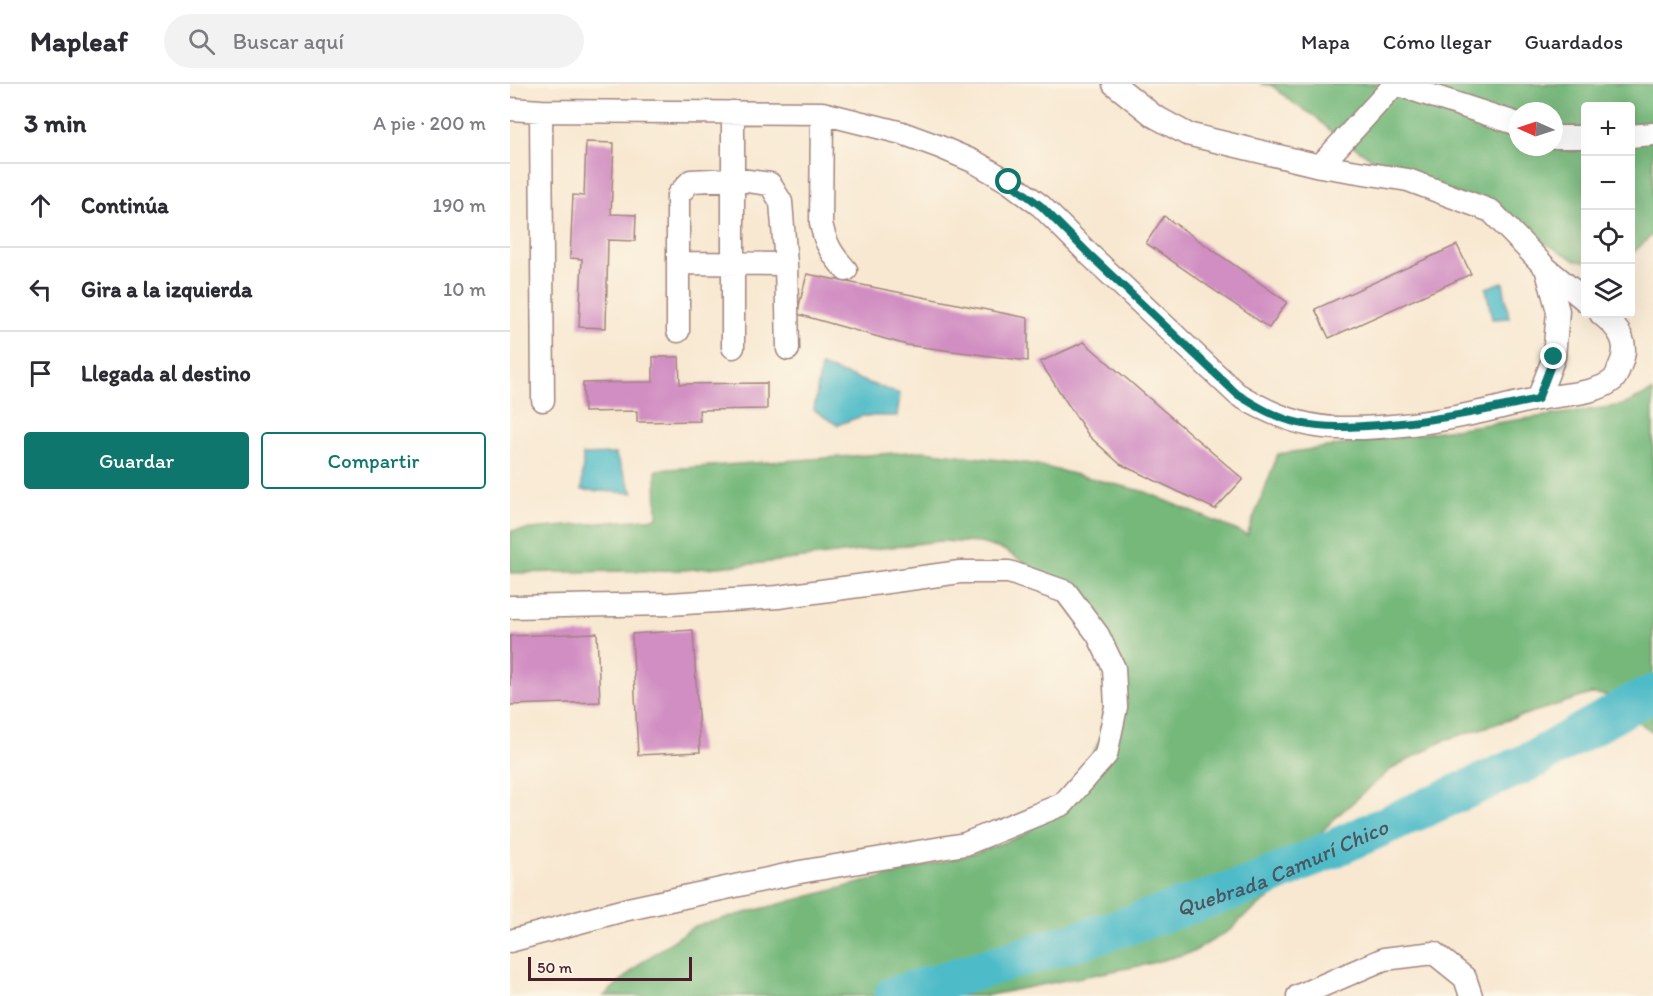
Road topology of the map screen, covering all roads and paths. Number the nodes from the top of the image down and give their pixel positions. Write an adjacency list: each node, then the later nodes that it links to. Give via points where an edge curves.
1 (1114, 84): 12 (street, via 1154,116 1187,134)
2 (1396, 84): 7 (street); 12 (street)
3 (510, 109): 4 (street)
4 (541, 111): 5 (street); 25 (street)
5 (733, 112): 6 (street); 13 (street)
6 (822, 113): 18 (street, via 821,224 832,255); 24 (street, via 911,136 975,162 1009,182 1041,206 1237,394 1265,411 1298,423 1338,429 1416,423)
7 (1509, 121)
8 (1653, 134): 9 (street)
9 (1635, 136)
10 (1563, 137): 11 (street)
11 (1581, 137)
12 (1320, 166): 17 (street, via 1408,180 1491,211)
13 (733, 179): 14 (street, via 691,181 678,195); 15 (street); 16 (street, via 770,184 781,202)
14 (678, 263): 15 (street); 21 (street)
15 (733, 263): 16 (street); 22 (street)
16 (786, 264): 23 (street)
17 (1546, 268): 19 (street); 24 (street, via 1558,311 1554,357)
18 (846, 270)
19 (1581, 297)
20 (1606, 318): 24 (street, via 1618,328 1623,341 1624,359 1614,380 1591,390)
21 (678, 331)
22 (733, 347)
23 (788, 349)
24 (1538, 399)
25 (543, 400)
26 (510, 607): 27 (street, via 778,597 960,572 1009,572 1066,592 1098,635 1114,668 1116,707 1106,755 1063,804 965,844 800,872 628,909)
27 (510, 941)
28 (1298, 996): 29 (street, via 1384,959 1434,953 1465,978)
29 (1471, 996)

